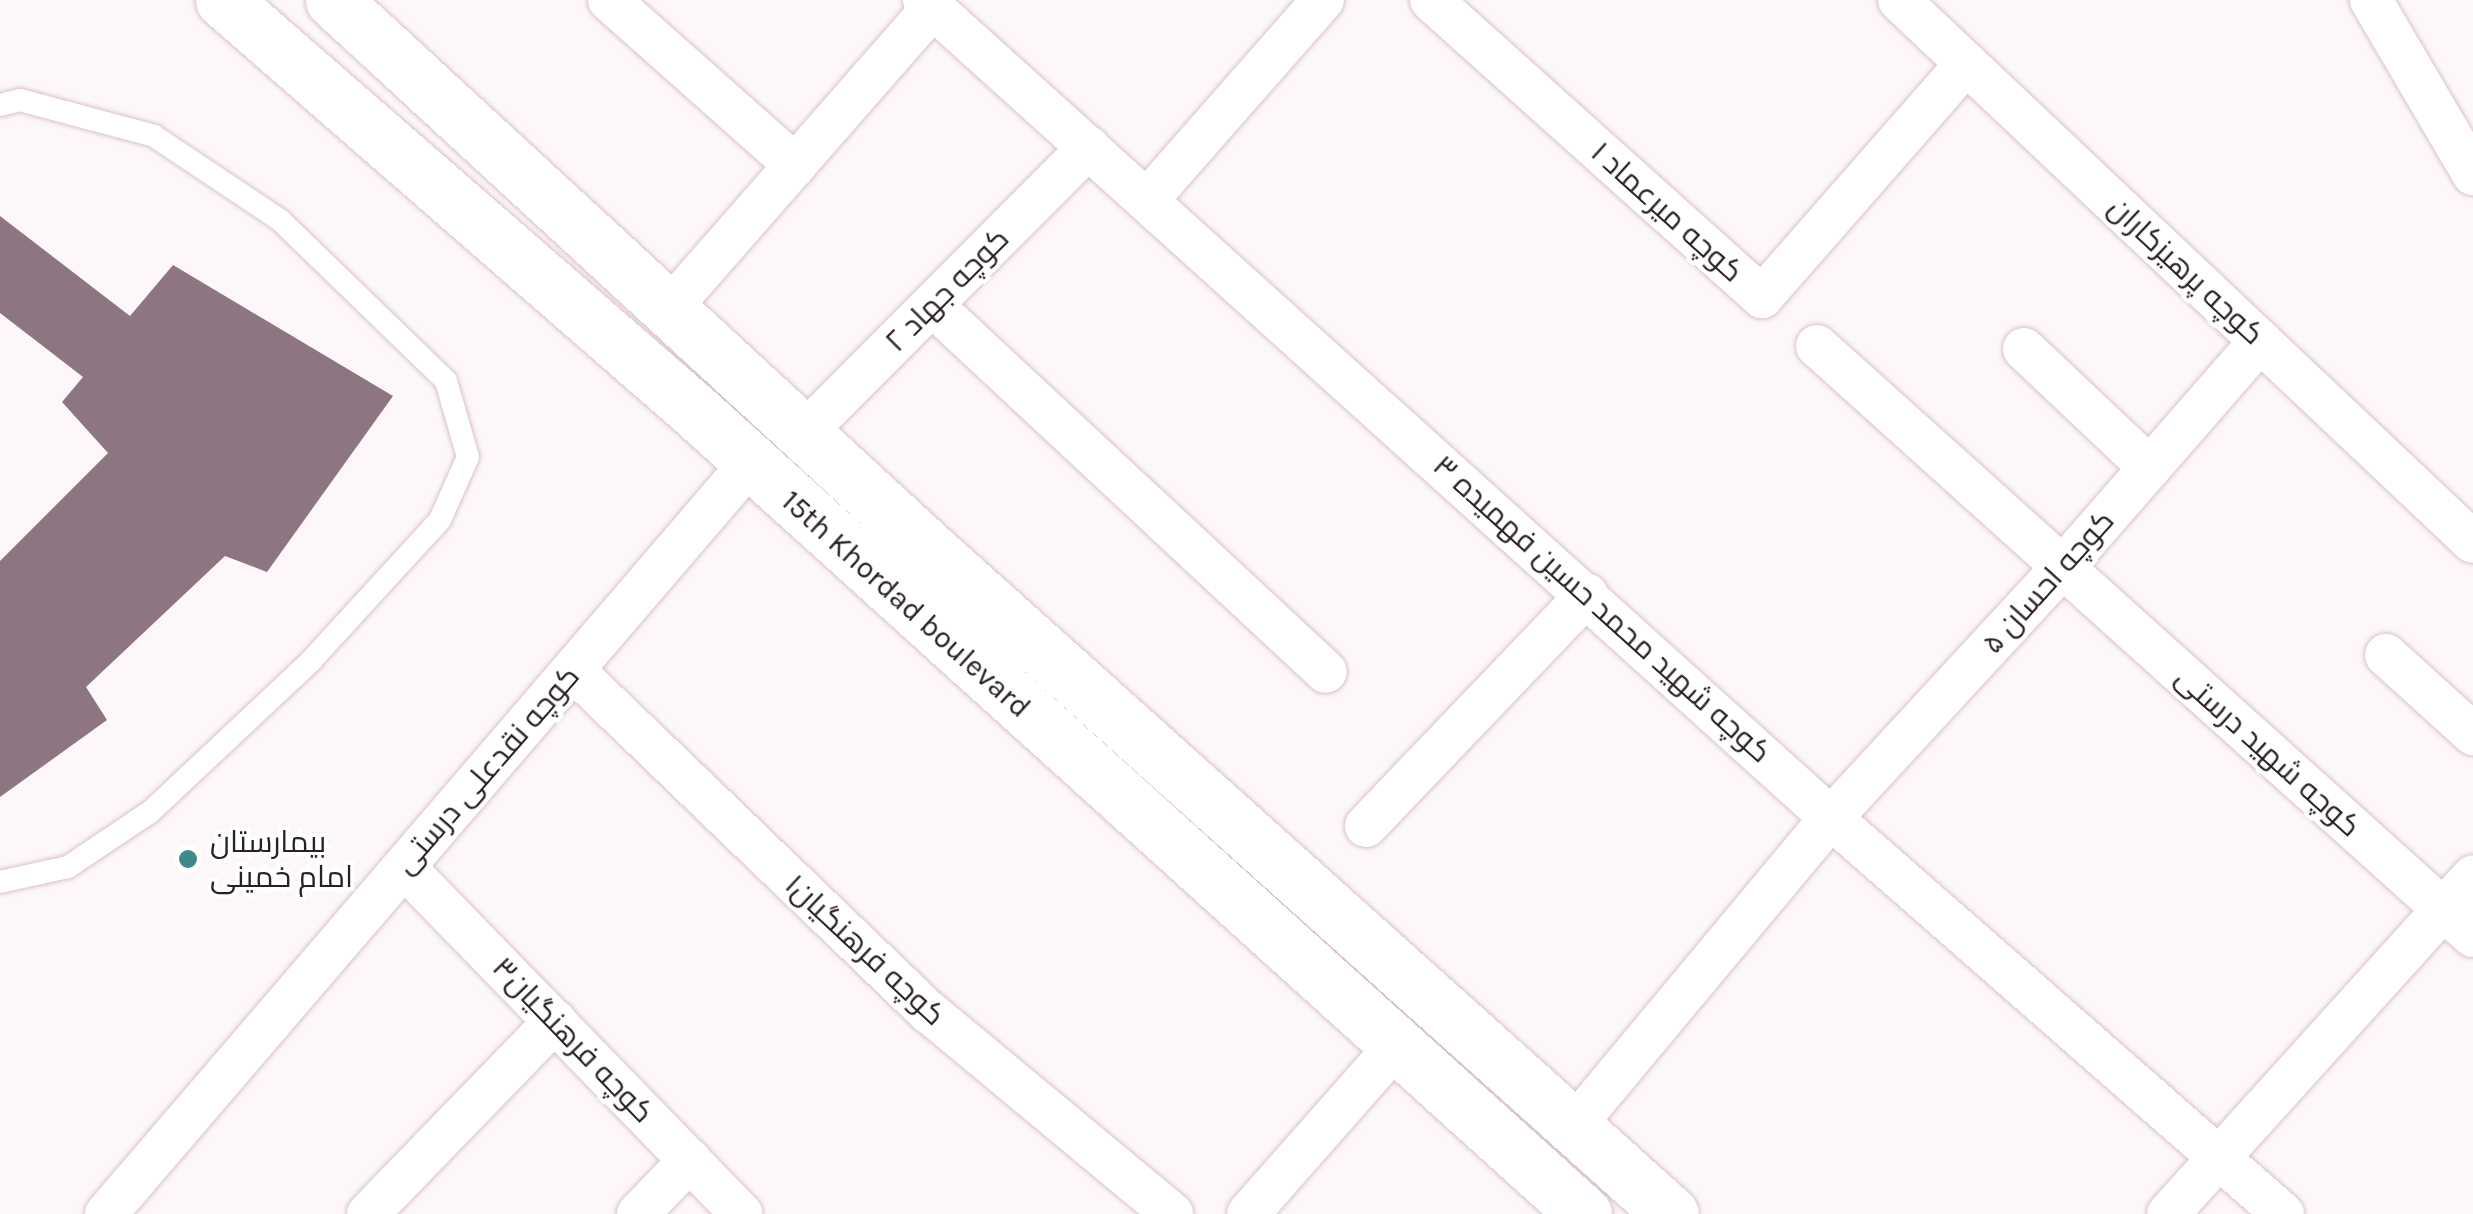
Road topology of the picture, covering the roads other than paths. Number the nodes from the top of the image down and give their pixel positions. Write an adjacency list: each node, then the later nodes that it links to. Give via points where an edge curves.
1 (223, 0): 21 (main road, 15th Khordad boulevard)
2 (333, 0): 16 (main road, 15th Khordad boulevard)
3 (609, 0): 12 (street)
4 (1323, 0): 14 (street)
5 (1431, 0): 9 (street, کوچه میرعماد ۱, via 1762,297)
6 (1899, 0): 9 (street, کوچه پرهیزکاران)
7 (2371, 0): 13 (street)
8 (928, 4): 11 (street, کوچه شهید محمد حسین فهمیده ۳); 12 (street)
9 (1966, 64): 17 (street, کوچه پرهیزکاران)
10 (0, 104): 34 (lane, via 20,100 154,136 280,220 446,381 468,457 440,520 311,660 150,812 68,867)
11 (1089, 147): 14 (street, کوچه شهید محمد حسین فهمیده ۳); 15 (street, کوچه جهاد ۲)
12 (795, 165): 16 (street)
13 (2473, 174)
14 (1148, 199): 25 (street, کوچه شهید محمد حسین فهمیده ۳)
15 (932, 305): 20 (street, کوچه جهاد ۲); 28 (street)
16 (669, 309): 20 (main road, 15th Khordad boulevard)
17 (2260, 342): 22 (street, کوچه احسان ۵); 23 (street, کوچه پرهیزکاران)
18 (1817, 346): 24 (street, کوچه شهید درستی)
19 (2024, 349): 22 (street)
20 (806, 432): 38 (main road, 15th Khordad boulevard)
21 (752, 462): 27 (street, کوچه نقدعلی درستی); 37 (main road, 15th Khordad boulevard)
22 (2150, 468): 24 (street, کوچه احسان ۵)
23 (2473, 542)
24 (2063, 567): 30 (street, کوچه احسان ۵); 35 (street, کوچه شهید درستی)
25 (1586, 595): 30 (street, کوچه شهید محمد حسین فهمیده ۳); 31 (street)
26 (2386, 655): 29 (street)
27 (573, 670): 32 (street, کوچه نقدعلی درستی); 45 (street, کوچه فرهنگیان۱, via 929,1012)
28 (1326, 672)
29 (2473, 734)
30 (1832, 818): 38 (street, کوچه احسان ۵); 39 (street, کوچه شهید محمد حسین فهمیده ۳)
31 (1366, 826)
32 (404, 867): 36 (street, کوچه فرهنگیان۳); 41 (street, کوچه نقدعلی درستی)
33 (2473, 876): 35 (street)
34 (0, 882)
35 (2458, 922): 39 (street)
36 (555, 1021): 40 (street, کوچه فرهنگیان۳); 42 (street)
37 (1397, 1046): 46 (street); 47 (main road, 15th Khordad boulevard)
38 (1574, 1126): 48 (main road, 15th Khordad boulevard)
39 (2220, 1158): 49 (street); 50 (street, کوچه شهید محمد حسین فهمیده ۳)
40 (690, 1160): 43 (street); 44 (street, کوچه فرهنگیان۳)
41 (106, 1214)
42 (368, 1214)
43 (638, 1214)
44 (742, 1214)
45 (1172, 1214)
46 (1248, 1214)
47 (1584, 1214)
48 (1671, 1214)
49 (2168, 1214)
50 (2283, 1214)

